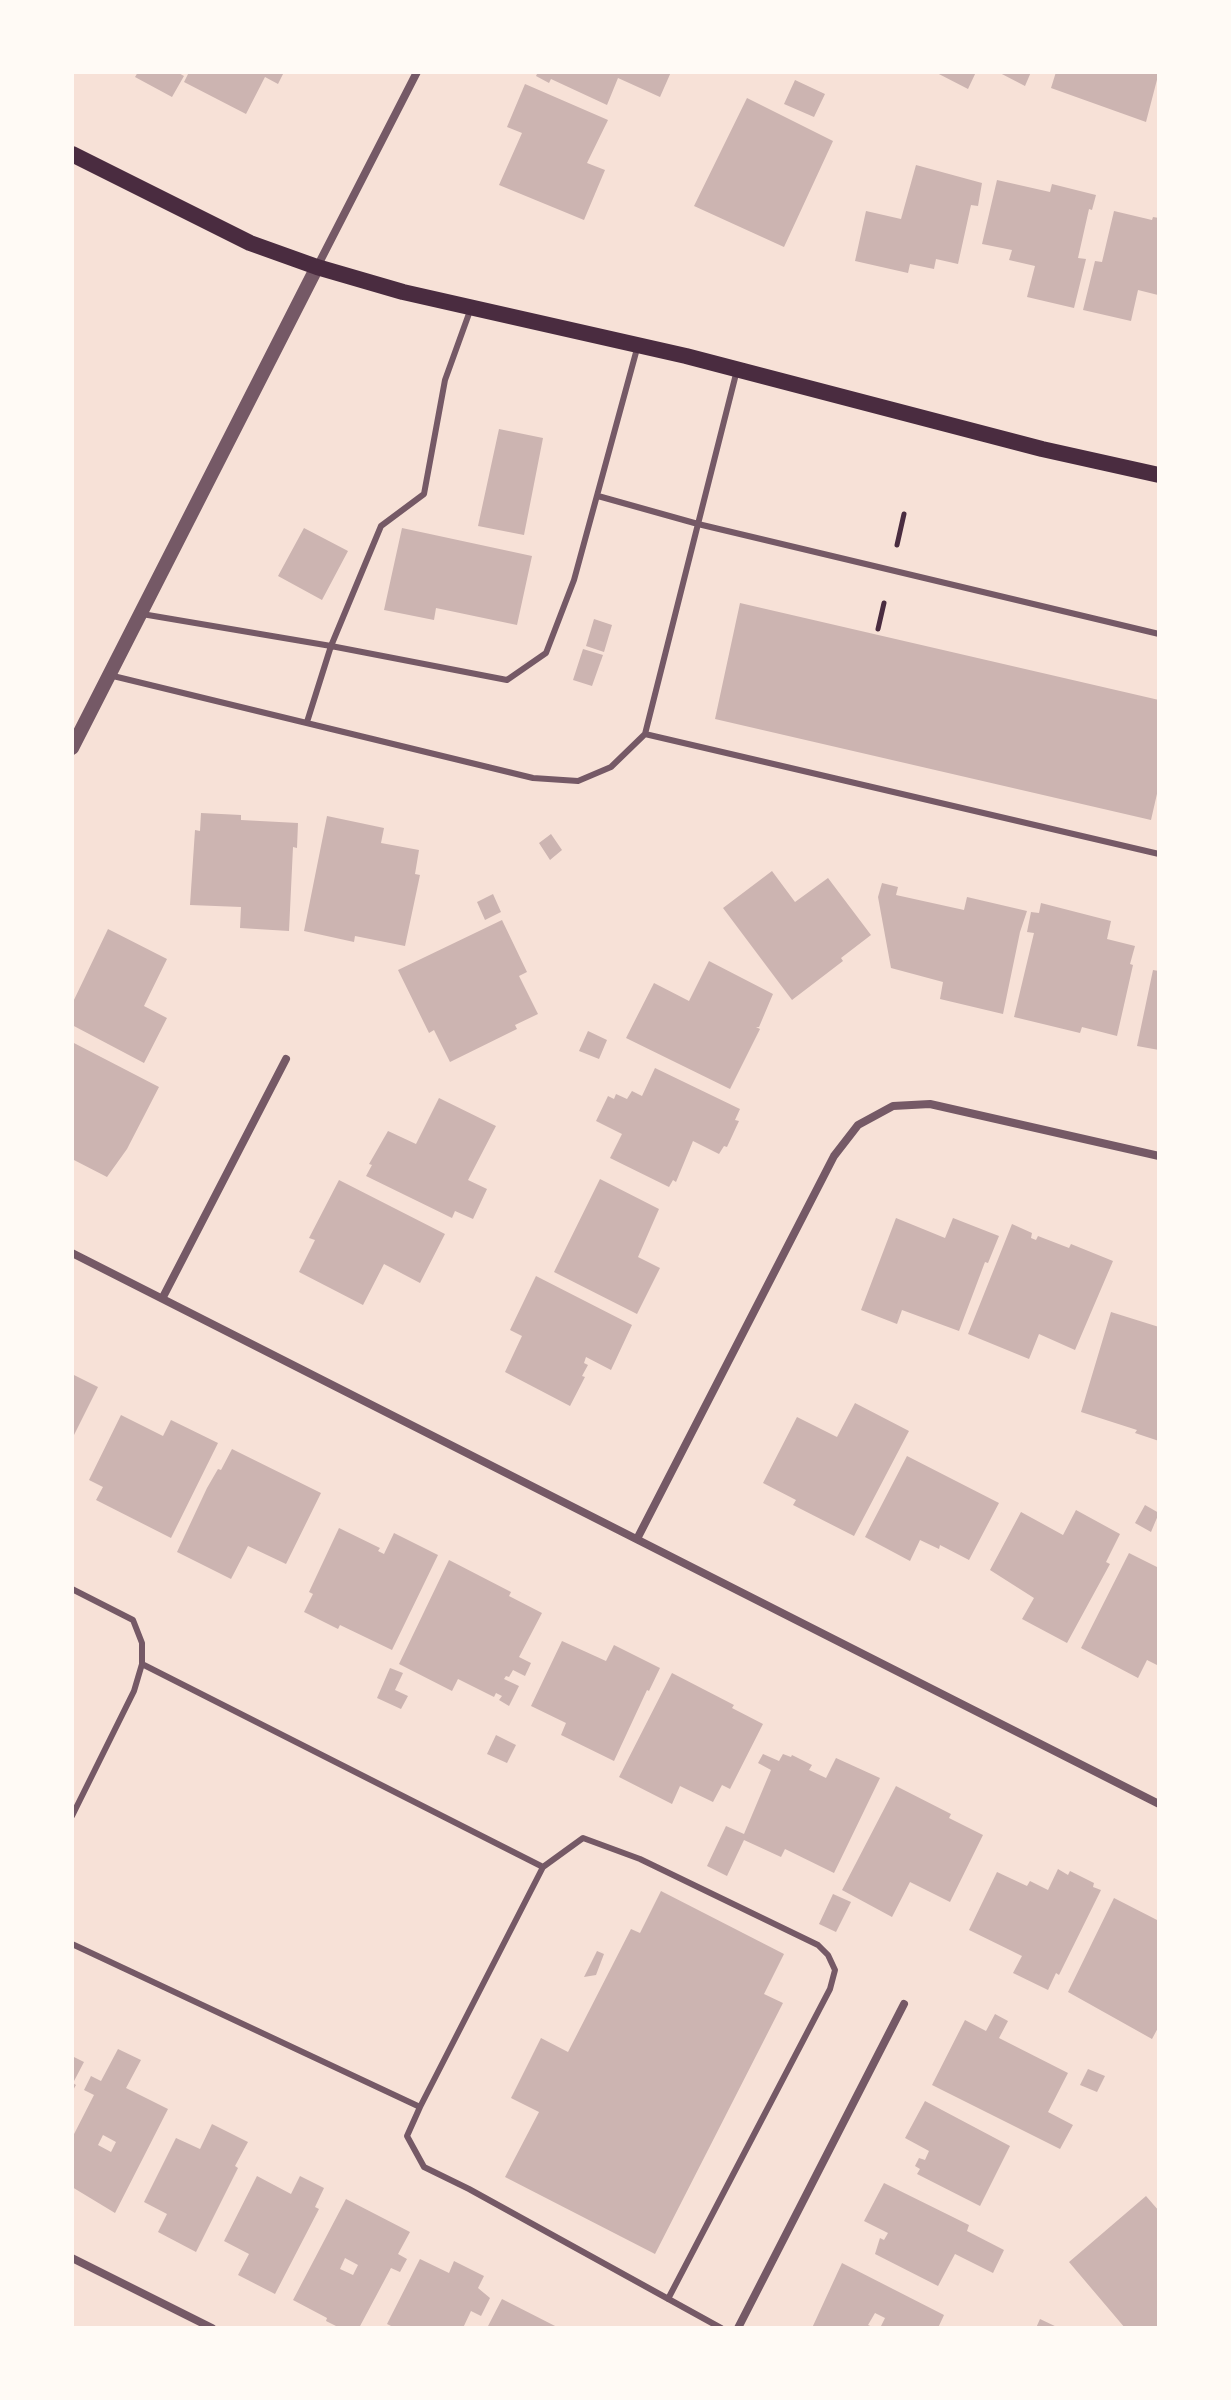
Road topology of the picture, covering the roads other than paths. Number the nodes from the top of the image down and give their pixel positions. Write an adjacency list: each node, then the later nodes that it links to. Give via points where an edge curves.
1 (417, 72): 3 (street)
2 (72, 154): 3 (main road, via 250,243)
3 (317, 267): 4 (main road); 10 (street)
4 (471, 308): 5 (main road); 12 (lane, via 445,380 424,494 381,526)
5 (638, 345): 6 (main road); 8 (lane)
6 (737, 369): 7 (main road); 9 (lane)
7 (1159, 475)
8 (598, 496): 9 (lane); 12 (lane, via 546,653 507,680)
9 (698, 524): 11 (lane); 15 (lane)
10 (140, 614): 12 (lane); 13 (street)
11 (1159, 634)
12 (331, 646): 14 (lane)
13 (109, 675): 14 (lane); 16 (street)
14 (307, 722): 15 (lane, via 533,778 578,781 611,767)
15 (645, 734): 17 (lane)
16 (72, 748)
17 (1159, 854)
18 (286, 1059): 21 (street)
19 (1159, 1156): 22 (street, via 930,1104 893,1106 858,1125 834,1156)
20 (72, 1253): 21 (street)
21 (163, 1297): 22 (street)
22 (637, 1539): 25 (street)
23 (72, 1589): 24 (lane, via 133,1620 142,1643)
24 (142, 1664): 26 (lane, via 134,1691); 27 (lane)
25 (1159, 1804)
26 (72, 1816)
27 (543, 1867): 30 (lane); 32 (lane, via 583,1838 640,1859 818,1945 835,1970 830,1989)
28 (72, 1944): 30 (lane)
29 (904, 2004): 35 (street)
30 (420, 2107): 32 (lane, via 407,2136 424,2167)
31 (72, 2258): 33 (street)
32 (668, 2299): 34 (lane)
33 (212, 2328)
34 (721, 2328)
35 (738, 2328)

